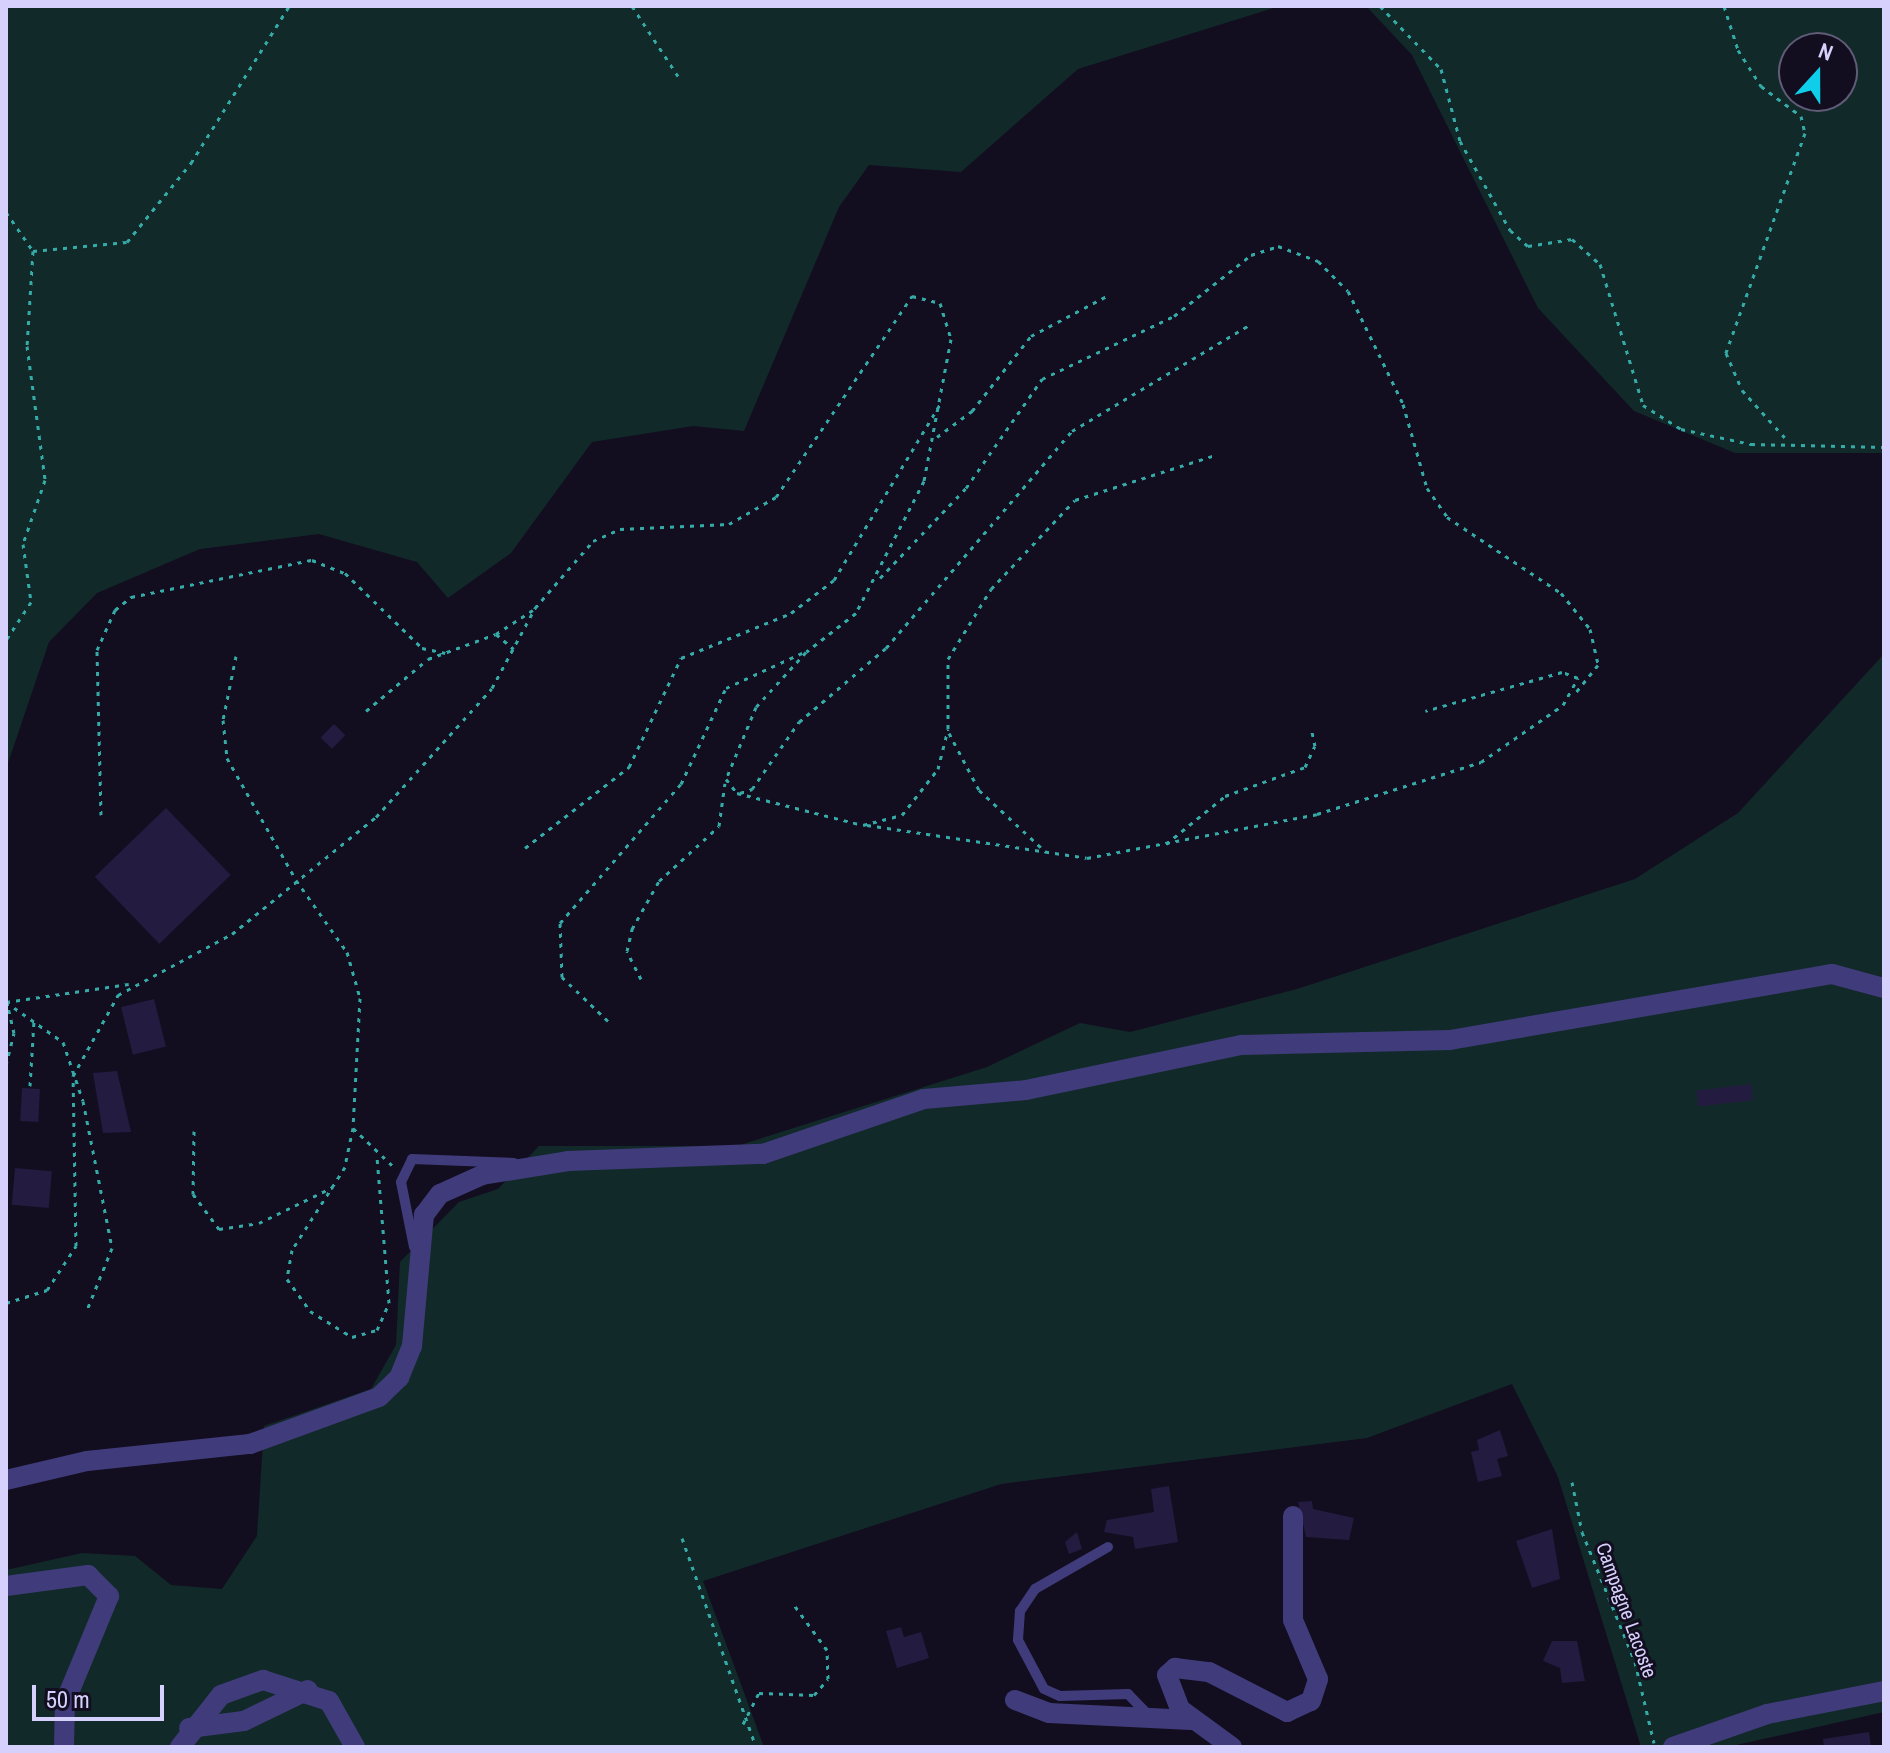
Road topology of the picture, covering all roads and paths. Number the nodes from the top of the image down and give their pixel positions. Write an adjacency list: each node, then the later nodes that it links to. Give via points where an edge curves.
1 (289, 6): 7 (path, via 191,163 127,242)
2 (632, 6): 5 (path)
3 (1380, 6): 12 (path, via 1441,69 1460,141 1510,230 1528,246 1572,239 1600,264 1643,405 1681,429 1751,444)
4 (1724, 6): 12 (path, via 1738,50 1761,86 1801,116 1805,133 1726,353 1742,390)
5 (678, 76)
6 (6, 212): 7 (path)
7 (33, 251): 18 (path, via 27,346 45,480 23,544 31,602)
8 (1107, 296): 11 (path, via 1031,336 972,411)
9 (1251, 324): 29 (path, via 1072,431 886,648 799,722 752,789)
10 (942, 401): 11 (path); 16 (path, via 949,317 935,300 912,296 776,497 729,524 604,534); 33 (path, via 834,580 791,613 681,658 629,767)
11 (937, 437): 15 (path, via 911,515)
12 (1787, 440): 13 (path)
13 (1884, 447)
14 (1215, 455): 27 (path, via 1087,493 1066,508 991,589 950,653)
15 (877, 580): 20 (path, via 856,613); 23 (path, via 930,533 1042,379 1174,316 1251,255 1278,246 1318,261 1348,291 1403,404 1427,488 1447,517 1561,593 1590,629 1598,665)
16 (535, 608): 17 (path); 19 (path)
17 (496, 634): 19 (path, via 511,639); 21 (path)
18 (6, 640)
19 (513, 652): 35 (path, via 396,797)
20 (806, 652): 28 (path, via 756,707); 41 (path, via 726,688 681,784 560,923 562,977)
21 (445, 653): 24 (path, via 417,666); 30 (path, via 422,648 345,573 312,560 131,597 104,629 94,669)
22 (236, 656): 35 (path, via 223,720 227,758)
23 (1574, 695): 25 (path, via 1578,678 1562,672); 32 (path, via 1503,748 1446,778 1317,814)
24 (366, 711)
25 (1425, 711)
26 (1311, 727): 32 (path, via 1315,746 1305,767 1218,800)
27 (948, 729): 31 (path, via 919,800 896,818); 34 (path, via 979,790)
28 (726, 779): 29 (path); 36 (path, via 719,826 659,881 632,929 627,951)
29 (737, 793): 31 (path)
30 (101, 815)
31 (863, 825): 34 (path)
32 (1166, 844): 34 (path, via 1087,858)
33 (525, 848)
34 (1048, 853)
35 (296, 880): 37 (path, via 215,946); 45 (path, via 336,933 358,982)
36 (641, 979)
37 (134, 983): 39 (path); 43 (path, via 109,1004)
38 (1884, 988): 48 (street, via 1832,974 1450,1040 1269,1041 1026,1090 924,1099 763,1154)
39 (6, 1002): 40 (path); 42 (path, via 14,1025)
40 (34, 1020): 43 (path, via 56,1034); 44 (path)
41 (608, 1021)
42 (6, 1065)
43 (75, 1068): 52 (path, via 76,1246 47,1290); 53 (path, via 112,1248)
44 (30, 1086)
45 (353, 1128): 47 (path); 50 (path)
46 (194, 1131): 50 (path, via 193,1194 219,1229 301,1208)
47 (377, 1156): 49 (path); 50 (path, via 389,1303 380,1325 363,1336 336,1331 310,1311 287,1279 292,1250)
48 (531, 1165): 49 (lane, via 427,1154); 51 (street, via 440,1194 422,1222)
49 (402, 1173): 51 (lane)
50 (336, 1185)
51 (418, 1264): 54 (street, via 409,1361 390,1389 359,1409 227,1449 87,1461)
52 (6, 1303)
53 (87, 1310)
54 (6, 1480)
55 (1572, 1482): 72 (path, Campagne Lacoste, via 1582,1532 1635,1662)
56 (1293, 1516): 65 (street, via 1293,1620 1318,1690 1287,1712 1209,1672 1175,1668 1166,1685)
57 (682, 1538): 66 (path)
58 (1108, 1547): 64 (lane, via 1035,1589 1020,1611 1018,1640 1044,1689 1060,1696 1128,1694)
59 (6, 1586): 68 (street, via 88,1575 109,1596 65,1702)
60 (792, 1602): 66 (path, via 827,1650 828,1679 814,1695 759,1693)
61 (308, 1690): 67 (street, via 244,1721); 67 (street, via 249,1681 221,1695); 69 (street, via 337,1710)
62 (1884, 1691): 73 (street, via 1767,1714)
63 (1015, 1700): 64 (street, via 1049,1713)
64 (1149, 1716): 65 (street)
65 (1191, 1720): 71 (street)
66 (743, 1724): 70 (path)
67 (184, 1738)
68 (64, 1747)
69 (355, 1747)
70 (756, 1747)
71 (1232, 1747)
72 (1655, 1747)
73 (1673, 1747)

